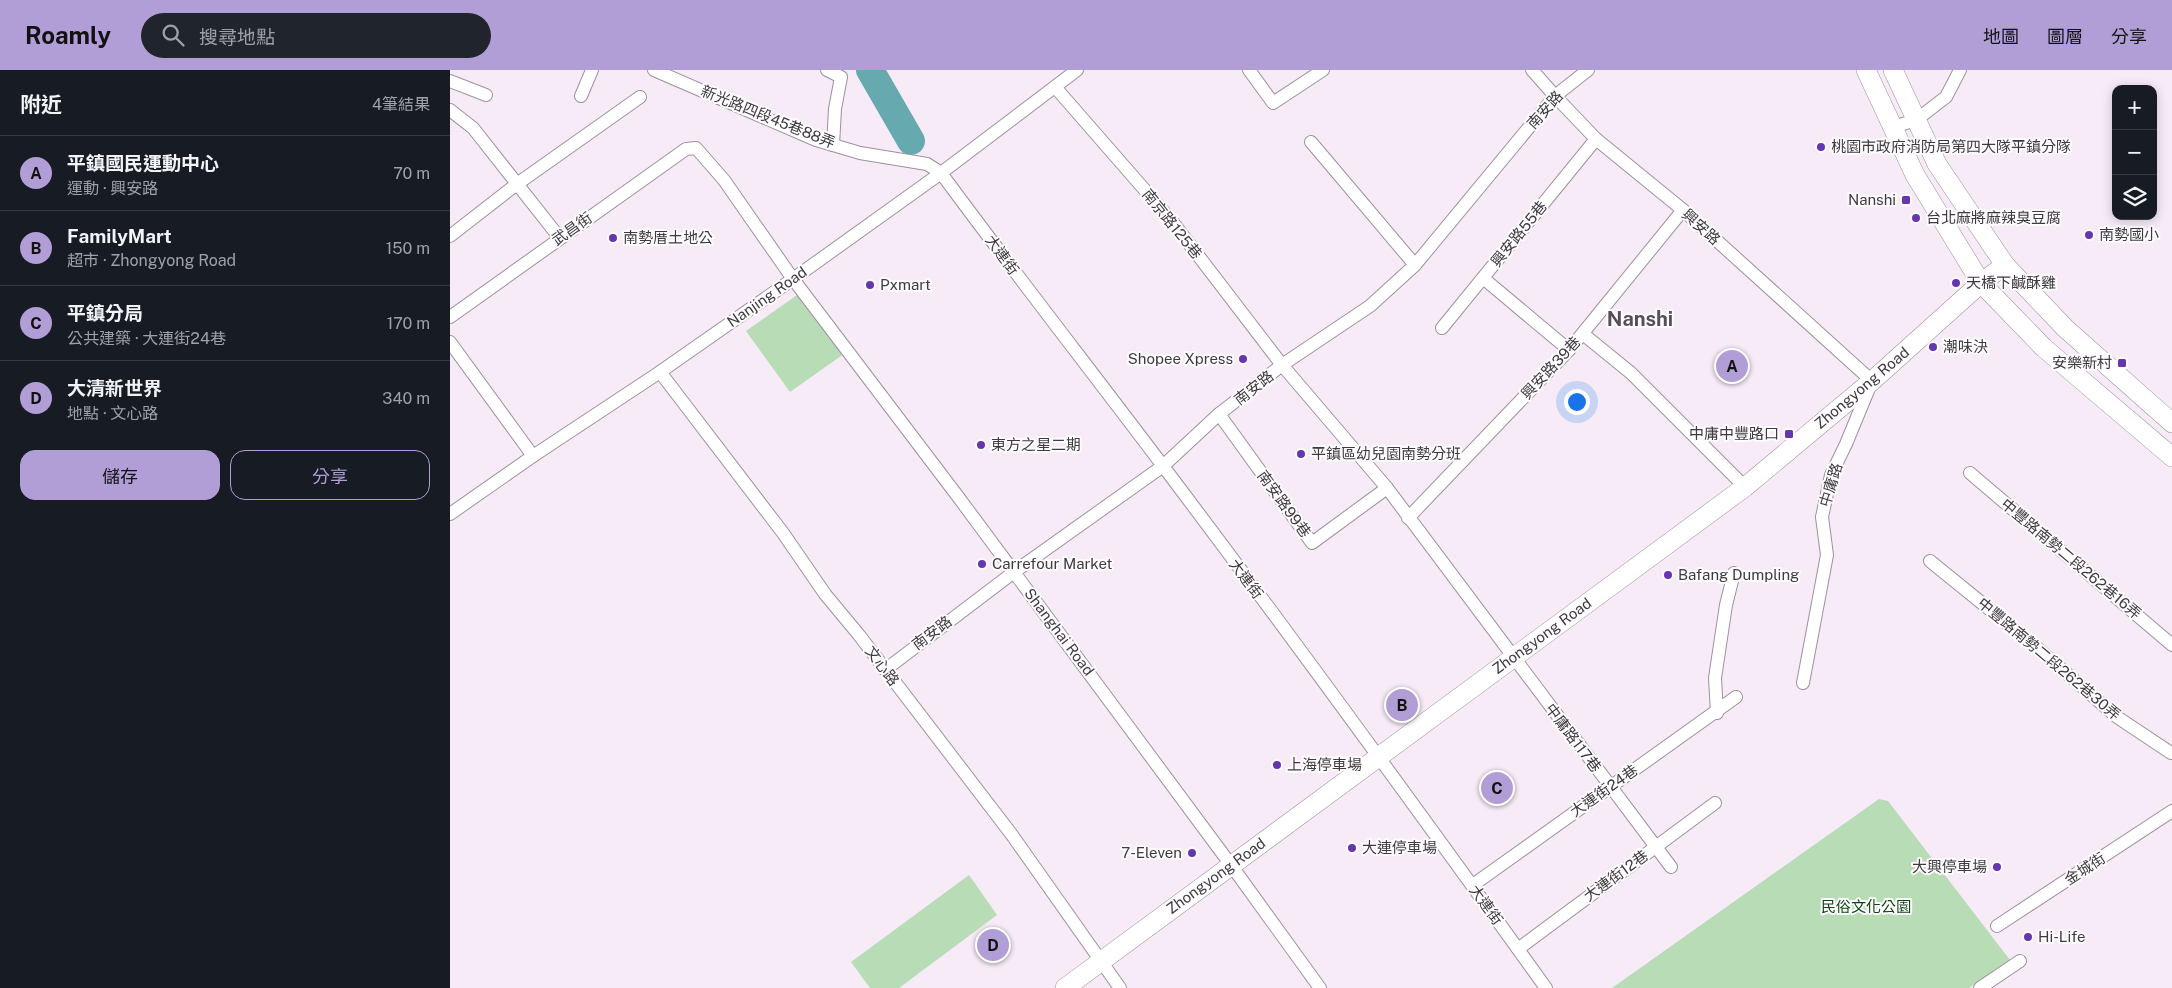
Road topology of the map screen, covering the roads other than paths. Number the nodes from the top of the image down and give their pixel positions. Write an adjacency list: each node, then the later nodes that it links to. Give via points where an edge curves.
1 (592, 70): 15 (street)
2 (654, 70): 23 (street, 新光路四段45巷88弄)
3 (827, 70): 23 (street, via 841,77)
4 (1077, 70): 13 (street, Nanjing Road)
5 (1249, 70): 6 (street, via 1273,103)
6 (1323, 70)
7 (1532, 70): 16 (street, 興安路)
8 (1588, 70): 16 (street, 南安路)
9 (1866, 70): 20 (street)
10 (1893, 70): 19 (street)
11 (1960, 70): 19 (street, via 1946,97)
12 (450, 81): 14 (street)
13 (1055, 87): 25 (street, Nanjing Road); 40 (street, 南京路125巷, via 1171,220)
14 (486, 95)
15 (581, 96)
16 (1554, 96): 21 (street, 興安路); 30 (street, 南安路)
17 (640, 97): 26 (street)
18 (450, 110): 26 (street, via 473,128)
19 (1916, 120): 20 (street); 31 (street, via 1937,164)
20 (1893, 127): 34 (street, via 1915,176)
21 (1596, 138): 27 (street, 興安路); 32 (street, 興安路55巷)
22 (1311, 142): 30 (street)
23 (833, 145): 25 (street, 新光路四段45巷88弄, via 927,164)
24 (696, 148): 29 (street, 武昌街, via 686,149); 33 (street, Shanghai Road, via 724,180)
25 (941, 173): 33 (street, Nanjing Road); 47 (street, 大連街)
26 (517, 184): 28 (street); 29 (street)
27 (1683, 210): 37 (street, 興安路39巷); 42 (street, 興安路)
28 (450, 236)
29 (559, 238): 35 (street, 武昌街)
30 (1415, 265): 40 (street, 南安路, via 1370,306)
31 (2005, 265): 34 (street, Zhongyong Road); 44 (street, via 2065,328)
32 (1483, 278): 36 (street, 興安路55巷); 39 (street)
33 (793, 279): 41 (street, Nanjing Road); 54 (street, Shanghai Road)
34 (1981, 283): 42 (street, Zhongyong Road); 46 (street, via 2044,348)
35 (450, 317)
36 (1442, 328)
37 (1583, 334): 39 (street, 興安路39巷); 49 (street, via 1631,373)
38 (450, 342): 45 (street)
39 (1569, 350): 52 (street, 興安路39巷)
40 (1282, 365): 43 (street, 南安路); 50 (street, 南京路125巷)
41 (660, 372): 45 (street, Nanjing Road); 58 (street, 文心路)
42 (1872, 381): 49 (street, Zhongyong Road); 59 (street, 中庸路, via 1831,475 1822,517 1827,555)
43 (1219, 414): 47 (street, 南安路); 50 (street, 南安路99巷, via 1312,543)
44 (2172, 423)
45 (533, 456): 51 (street, Nanjing Road)
46 (2172, 457)
47 (1163, 466): 54 (street, 南安路); 63 (street, 大連街)
48 (1970, 473): 56 (street, 中豐路南勢二段262巷16弄)
49 (1746, 487): 57 (street, Zhongyong Road)
50 (1387, 488): 52 (street, 南京路125巷)
51 (450, 514)
52 (1408, 518): 57 (street, 中庸路117巷)
53 (1930, 561): 62 (street, 中豐路南勢二段262巷30弄, via 2118,717)
54 (1014, 572): 58 (street, 南安路); 68 (street, Shanghai Road)
55 (1734, 573): 61 (street, via 1715,678)
56 (2172, 645)
57 (1512, 657): 63 (street, Zhongyong Road); 64 (street, 中庸路117巷)
58 (884, 670): 73 (street, 文心路, via 1012,835)
59 (1803, 683)
60 (1736, 697): 61 (street, 大連街24巷)
61 (1716, 712): 64 (street, 大連街24巷)
62 (2171, 753)
63 (1378, 756): 68 (street, Zhongyong Road); 70 (street, 大連街)
64 (1609, 786): 67 (street, 中庸路117巷); 70 (street, 大連街24巷)
65 (1714, 803): 67 (street, 大連街12巷)
66 (2172, 811): 71 (street, 金城街)
67 (1656, 847): 69 (street, 中庸路117巷); 72 (street, 大連街12巷)
68 (1232, 865): 73 (street, Zhongyong Road); 77 (street, Shanghai Road)
69 (1671, 868)
70 (1473, 886): 72 (street, 大連街)
71 (1997, 926)
72 (1518, 949): 78 (street, 大連街)
73 (1102, 960): 75 (street, Zhongyong Road); 76 (street, 文心路)
74 (2020, 961): 79 (street)
75 (1064, 988)
76 (1120, 988)
77 (1320, 988)
78 (1546, 988)
79 (1980, 988)

